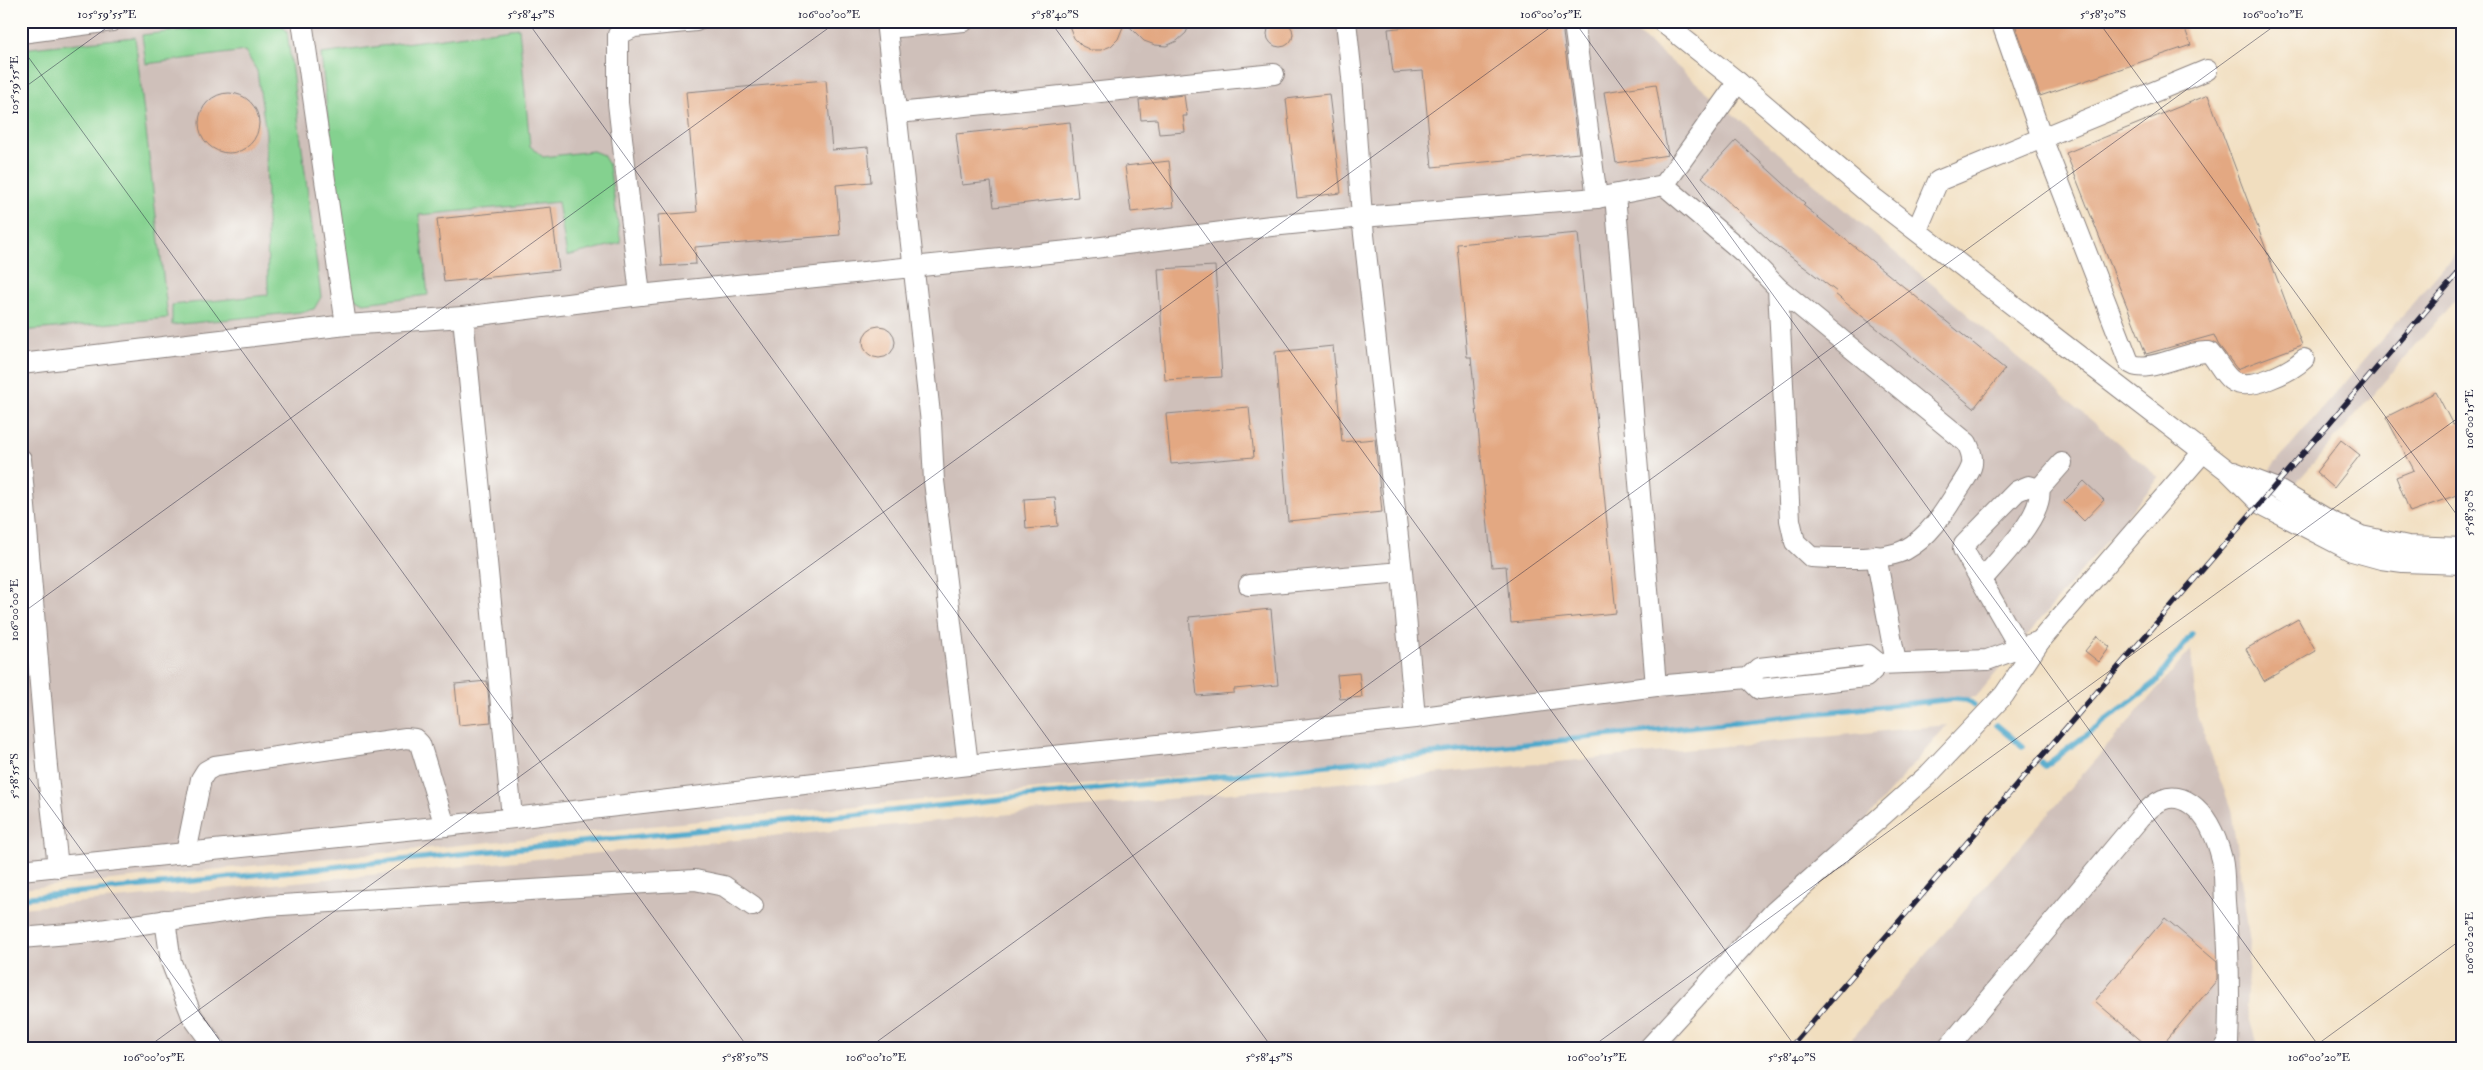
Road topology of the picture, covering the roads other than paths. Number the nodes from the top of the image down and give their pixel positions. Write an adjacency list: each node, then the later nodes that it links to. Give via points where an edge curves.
1 (112, 21): 10 (street)
2 (302, 21): 24 (street)
3 (696, 21): 22 (street, via 634,27 618,35 618,103)
4 (964, 21): 8 (street)
5 (1346, 21): 18 (street)
6 (1661, 21): 13 (street)
7 (2001, 21): 15 (street)
8 (887, 25): 14 (street)
9 (1575, 31): 17 (street)
10 (21, 33)
11 (2207, 70): 15 (street)
12 (1274, 74): 14 (street)
13 (1738, 82): 16 (street); 19 (street, via 1875,199)
14 (898, 113): 20 (street)
15 (2037, 140): 19 (street, via 1938,181); 25 (street, via 2129,362 2146,368 2190,353 2209,352 2233,382 2241,384 2282,374)
16 (1664, 185): 17 (street); 21 (street, via 1744,253)
17 (1606, 197): 18 (street); 40 (street)
18 (1362, 217): 20 (street); 35 (street)
19 (1917, 230): 27 (street)
20 (913, 268): 22 (street); 42 (street, via 931,424 934,481)
21 (1778, 288): 33 (street, via 1790,520 1795,542 1811,557); 33 (street, via 1967,443 1973,455 1973,466 1928,532 1904,551)
22 (640, 295): 23 (street)
23 (463, 317): 24 (street); 43 (street)
24 (346, 325): 26 (street)
25 (2304, 359)
26 (21, 364)
27 (2203, 452): 30 (street); 38 (street, via 2040,641)
28 (21, 459): 46 (street, via 46,767)
29 (2062, 463): 31 (street)
30 (2227, 470): 32 (street, via 2273,487 2330,522 2361,536 2408,546); 34 (street, via 2261,504 2352,551 2403,562)
31 (2039, 488): 36 (street, via 2040,500 2035,514); 36 (street, via 2029,486 2017,491 1964,545 1964,553)
32 (2462, 548)
33 (1876, 556): 39 (street)
34 (2462, 564)
35 (1402, 572): 37 (street); 41 (street)
36 (1981, 581): 38 (street)
37 (1249, 584)
38 (2023, 655): 39 (street, via 1987,660); 52 (street, via 2004,695 1929,774 1774,912)
39 (1888, 663): 40 (street, via 1866,677 1759,689 1748,678)
40 (1656, 686): 41 (street)
41 (1415, 718): 42 (street)
42 (968, 765): 43 (street)
43 (512, 817): 44 (street)
44 (445, 826): 45 (street); 45 (street, via 420,744 406,738 215,766 206,771 201,780)
45 (186, 853): 46 (street)
46 (58, 867): 47 (street)
47 (21, 870)
48 (753, 906): 49 (street, via 724,886 695,880 265,906)
49 (165, 920): 50 (street); 51 (street, via 171,962 192,1016)
50 (21, 938)
51 (216, 1049)
52 (1648, 1049)
53 (1947, 1049): 54 (street, via 2139,819 2154,803 2182,798 2198,809 2209,823 2222,860 2230,989 2228,1043)
54 (2224, 1049)

